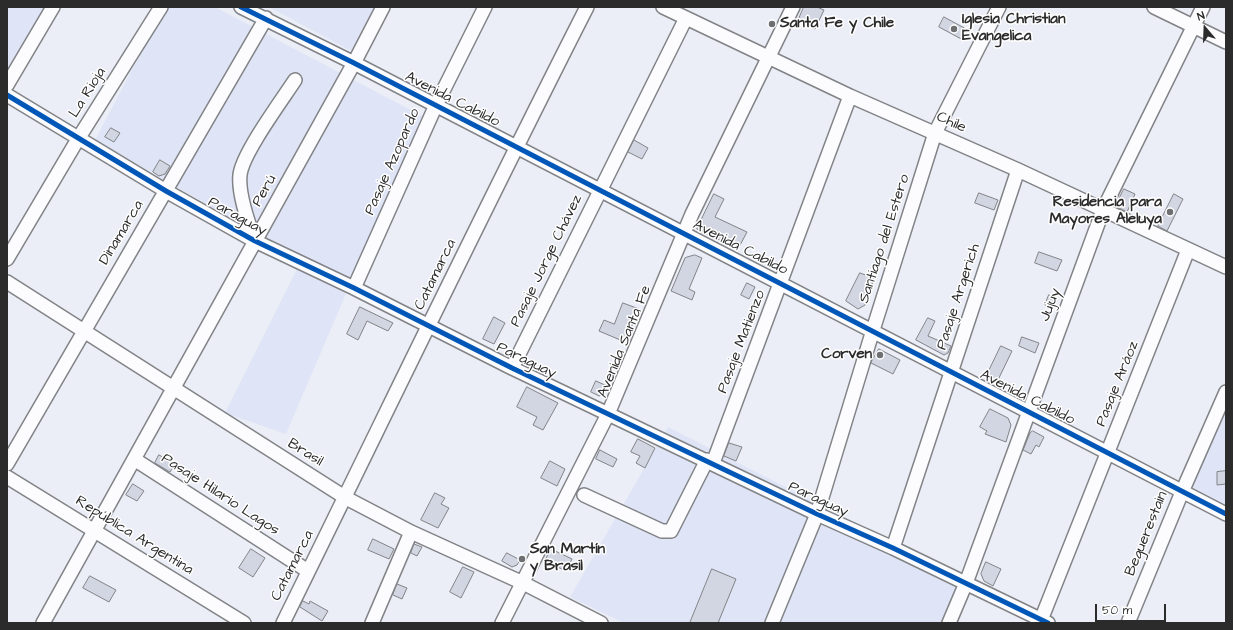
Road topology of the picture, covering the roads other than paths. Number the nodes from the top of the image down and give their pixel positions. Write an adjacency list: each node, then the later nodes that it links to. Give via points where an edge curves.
1 (53, 7): 19 (street)
2 (161, 7): 24 (street, La Rioja)
3 (241, 7): 12 (street, Avenida Cabildo)
4 (383, 7): 17 (street, Perú)
5 (485, 7): 22 (street, Pasaje Azopardo)
6 (587, 7): 25 (street, Catamarca)
7 (663, 7): 13 (street, Chile)
8 (793, 7): 16 (street, Avenida Santa Fe)
9 (999, 7): 23 (street, Santiago del Estero)
10 (1154, 7): 14 (street)
11 (1203, 7): 14 (street, Jujuy)
12 (266, 18): 17 (street, Avenida Cabildo); 28 (street, Dinamarca)
13 (686, 18): 16 (street, Chile); 27 (street, Pasaje Jorge Chávez)
14 (1194, 26): 15 (street); 29 (street, Jujuy)
15 (1226, 42)
16 (768, 57): 21 (street, Chile); 30 (street, Avenida Santa Fe)
17 (354, 63): 22 (street, Avenida Cabildo); 31 (street, Perú)
18 (295, 80): 31 (street, via 244,160 240,176 248,223)
19 (7, 85)
20 (7, 95): 24 (street, Paraguay)
21 (850, 96): 23 (street, Chile); 36 (street, Pasaje Matienzo)
22 (436, 106): 25 (street, Avenida Cabildo); 37 (street, Pasaje Azopardo)
23 (935, 134): 26 (street, Chile); 39 (street, Santiago del Estero)
24 (78, 139): 28 (street, Paraguay); 33 (street, La Rioja)
25 (516, 147): 27 (street, Avenida Cabildo); 38 (street, Catamarca)
26 (1018, 170): 29 (street, Chile); 42 (street, Pasaje Argerich)
27 (600, 190): 30 (street, Avenida Cabildo); 41 (street, Pasaje Jorge Chávez)
28 (166, 191): 31 (street, Paraguay); 40 (street, Dinamarca)
29 (1103, 210): 32 (street, Chile); 45 (street, Jujuy)
30 (684, 233): 36 (street, Avenida Cabildo); 46 (street, Avenida Santa Fe)
31 (255, 241): 37 (street, Paraguay); 43 (street, Perú)
32 (1188, 250): 34 (street, Chile); 47 (street, Pasaje Aráoz)
33 (7, 259)
34 (1226, 267)
35 (7, 282): 40 (street, Brasil)
36 (782, 283): 39 (street, Avenida Cabildo); 49 (street, Pasaje Matienzo)
37 (354, 288): 38 (street, Paraguay)
38 (429, 326): 41 (street, Paraguay); 54 (street, Catamarca)
39 (873, 330): 42 (street, Avenida Cabildo); 55 (street, Santiago del Estero)
40 (83, 331): 43 (street, Brasil); 50 (street, Dinamarca)
41 (512, 368): 46 (street, Paraguay)
42 (952, 372): 45 (street, Avenida Cabildo); 59 (street, Pasaje Argerich)
43 (172, 388): 48 (street, Perú); 54 (street, Brasil)
44 (1226, 392): 52 (street, Beguerestain)
45 (1028, 411): 47 (street, Avenida Cabildo); 62 (street, Jujuy)
46 (608, 414): 49 (street, Paraguay); 61 (street, Avenida Santa Fe)
47 (1107, 453): 52 (street, Avenida Cabildo); 63 (street, Pasaje Aráoz)
48 (134, 459): 57 (street, Perú); 60 (street, Pasaje Hilario Lagos)
49 (710, 462): 53 (street, Pasaje Matienzo, via 671,532 662,531); 55 (street, Paraguay)
50 (7, 464)
51 (7, 477): 57 (street, República Argentina)
52 (1182, 492): 56 (street, Avenida Cabildo); 72 (street, Beguerestain)
53 (584, 495)
54 (346, 498): 58 (street, Brasil); 60 (street, Catamarca)
55 (817, 514): 59 (street, Paraguay); 70 (street, Santiago del Estero)
56 (1226, 514)
57 (94, 531): 65 (street, Perú); 66 (street, República Argentina)
58 (411, 532): 61 (street, Brasil); 68 (street)
59 (893, 548): 62 (street, Paraguay)
60 (308, 571): 67 (street, Catamarca)
61 (523, 583): 64 (street, Brasil); 69 (street, Avenida Santa Fe)
62 (966, 583): 63 (street, Paraguay); 71 (street, Jujuy)
63 (1044, 621)
64 (599, 622)
65 (43, 623)
66 (244, 623)
67 (283, 623)
68 (372, 623)
69 (502, 623)
70 (772, 623)
71 (949, 623)
72 (1128, 623)

